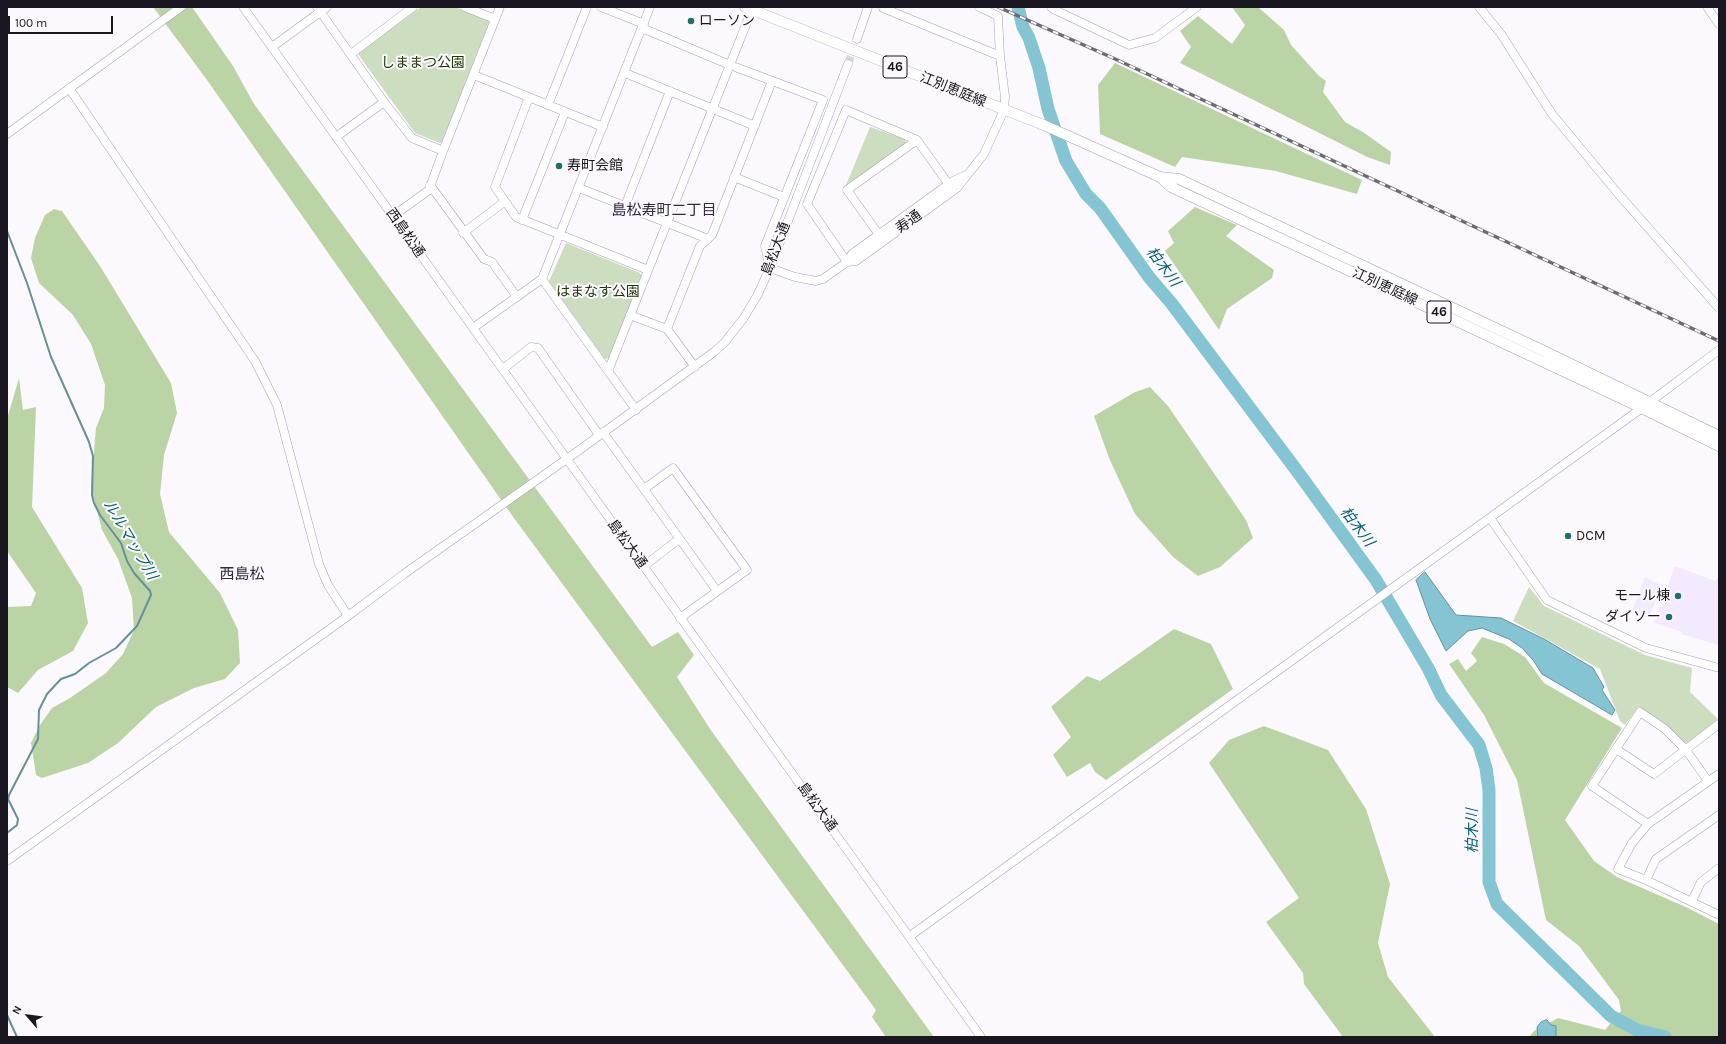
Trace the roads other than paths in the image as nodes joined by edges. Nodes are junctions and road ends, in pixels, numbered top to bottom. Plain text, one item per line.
1 (181, 7) edge
2 (243, 7) edge
3 (327, 7) edge
4 (412, 7) edge
5 (465, 7) edge
6 (500, 7) edge
7 (587, 7) edge
8 (601, 7) edge
9 (650, 7) edge
10 (868, 7) edge
11 (883, 7) edge
12 (979, 7) edge
13 (1051, 7) edge
14 (1197, 7) edge
15 (1479, 7) edge
16 (1707, 7) edge
17 (750, 8) edge
18 (318, 10) edge
19 (495, 19) junction
20 (1719, 24) edge
21 (643, 26) junction
22 (857, 39) tunnel mouth
23 (272, 47) junction
24 (351, 54) junction
25 (1000, 56) junction
26 (848, 64) tunnel mouth
27 (730, 65) junction
28 (624, 73) junction
29 (474, 75) junction
30 (772, 81) junction
31 (70, 88) junction
32 (670, 91) junction
33 (529, 97) junction
34 (384, 102) junction
35 (548, 105) junction
36 (713, 108) junction
37 (1004, 110) junction
38 (565, 112) junction
39 (755, 126) junction
40 (603, 127) junction
41 (7, 134) edge
42 (336, 137) junction
43 (917, 140) junction
44 (443, 151) junction
45 (734, 177) junction
46 (430, 185) junction
47 (951, 187) junction
48 (579, 188) junction
49 (784, 197) junction
50 (504, 202) junction
51 (625, 206) junction
52 (393, 216) junction
53 (522, 220) junction
54 (666, 223) junction
55 (464, 233) junction
56 (561, 234) junction
57 (882, 238) junction
58 (708, 239) junction
59 (847, 262) junction
60 (770, 268) junction
61 (648, 270) junction
62 (542, 279) junction
63 (517, 297) junction
64 (1719, 308) edge
65 (630, 315) junction
66 (473, 328) junction
67 (667, 329) junction
68 (1719, 350) edge
69 (695, 367) junction
70 (503, 369) junction
71 (608, 372) junction
72 (1646, 405) junction
73 (636, 410) junction
74 (601, 434) junction
75 (1719, 436) edge
76 (1719, 446) edge
77 (566, 459) junction
78 (644, 489) junction
79 (1490, 518) junction
80 (679, 539) junction
81 (644, 566) junction
82 (717, 591) junction
83 (348, 616) junction
84 (680, 618) junction
85 (1719, 668) edge
86 (1719, 724) edge
87 (1616, 749) junction
88 (1686, 750) junction
89 (1719, 774) edge
90 (1708, 781) junction
91 (1719, 815) edge
92 (1648, 824) junction
93 (7, 861) edge
94 (1719, 868) edge
95 (1646, 880) junction
96 (1692, 901) junction
97 (1719, 914) edge
98 (910, 936) junction
99 (982, 1037) edge

1 - 31 street
2 - 23 street, 西島松通
3 - 18 street
4 - 24 street
5 - 19 street
6 - 19 street
7 - 35 street
8 - 21 street
9 - 21 street
10 - 22 street
11 - 25 street
12 - 25 street
13 - 14 street
15 - 64 street
16 - 20 street
17 - 27 street
17 - 37 main road, 江別恵庭線 / 46
18 - 23 street
18 - 24 street
19 - 29 street
21 - 27 street
21 - 28 street
23 - 42 street, 西島松通
24 - 34 street
25 - 37 street
26 - 60 street, 島松大通
27 - 30 street
27 - 36 street
28 - 32 street
28 - 40 street
29 - 33 street
29 - 44 street
30 - 39 street
30 - 49 street
31 - 41 street
31 - 83 street
32 - 36 street
32 - 51 street
33 - 35 street
33 - 50 street
34 - 42 street
34 - 44 street
35 - 38 street
36 - 39 street
36 - 54 street
37 - 47 street, 寿通
37 - 72 main road, 江別恵庭線 / 46
38 - 40 street
38 - 53 street
39 - 45 street
40 - 48 street
42 - 52 street, 西島松通
43 - 47 street
43 - 57 street
43 - 59 street
44 - 46 street
45 - 49 street
45 - 58 street
46 - 52 street
46 - 55 street
47 - 57 street, 寿通
48 - 51 street
48 - 56 street
49 - 60 street
50 - 53 street
50 - 55 street
51 - 54 street
52 - 66 street, 西島松通
53 - 56 street
54 - 58 street
54 - 61 street
55 - 63 street
56 - 61 street
56 - 62 street
57 - 59 street, 寿通
58 - 67 street
59 - 60 street, 寿通
60 - 69 street, 島松大通
61 - 65 street
62 - 63 street
62 - 71 street
63 - 66 street
65 - 67 street
65 - 71 street
66 - 70 street, 西島松通
67 - 69 street
68 - 72 street
69 - 73 street, 島松大通
70 - 74 street
70 - 77 street, 西島松通
71 - 73 street
72 - 75 main road, 江別恵庭線 / 46
72 - 76 main road, 江別恵庭線 / 46
72 - 79 street
73 - 74 street, 島松大通
74 - 77 street, 島松大通
74 - 78 street
77 - 81 street, 島松大通
77 - 83 street
78 - 80 street
78 - 82 street
79 - 85 street
79 - 98 street
80 - 81 street
80 - 82 street
81 - 84 street, 島松大通
82 - 84 street
83 - 93 street
84 - 98 street, 島松大通
86 - 88 street
87 - 88 street
87 - 88 street
87 - 92 street
88 - 90 street
89 - 90 street
90 - 92 street
91 - 95 street
92 - 95 street
94 - 96 street
95 - 96 street
96 - 97 street
98 - 99 street, 島松大通

